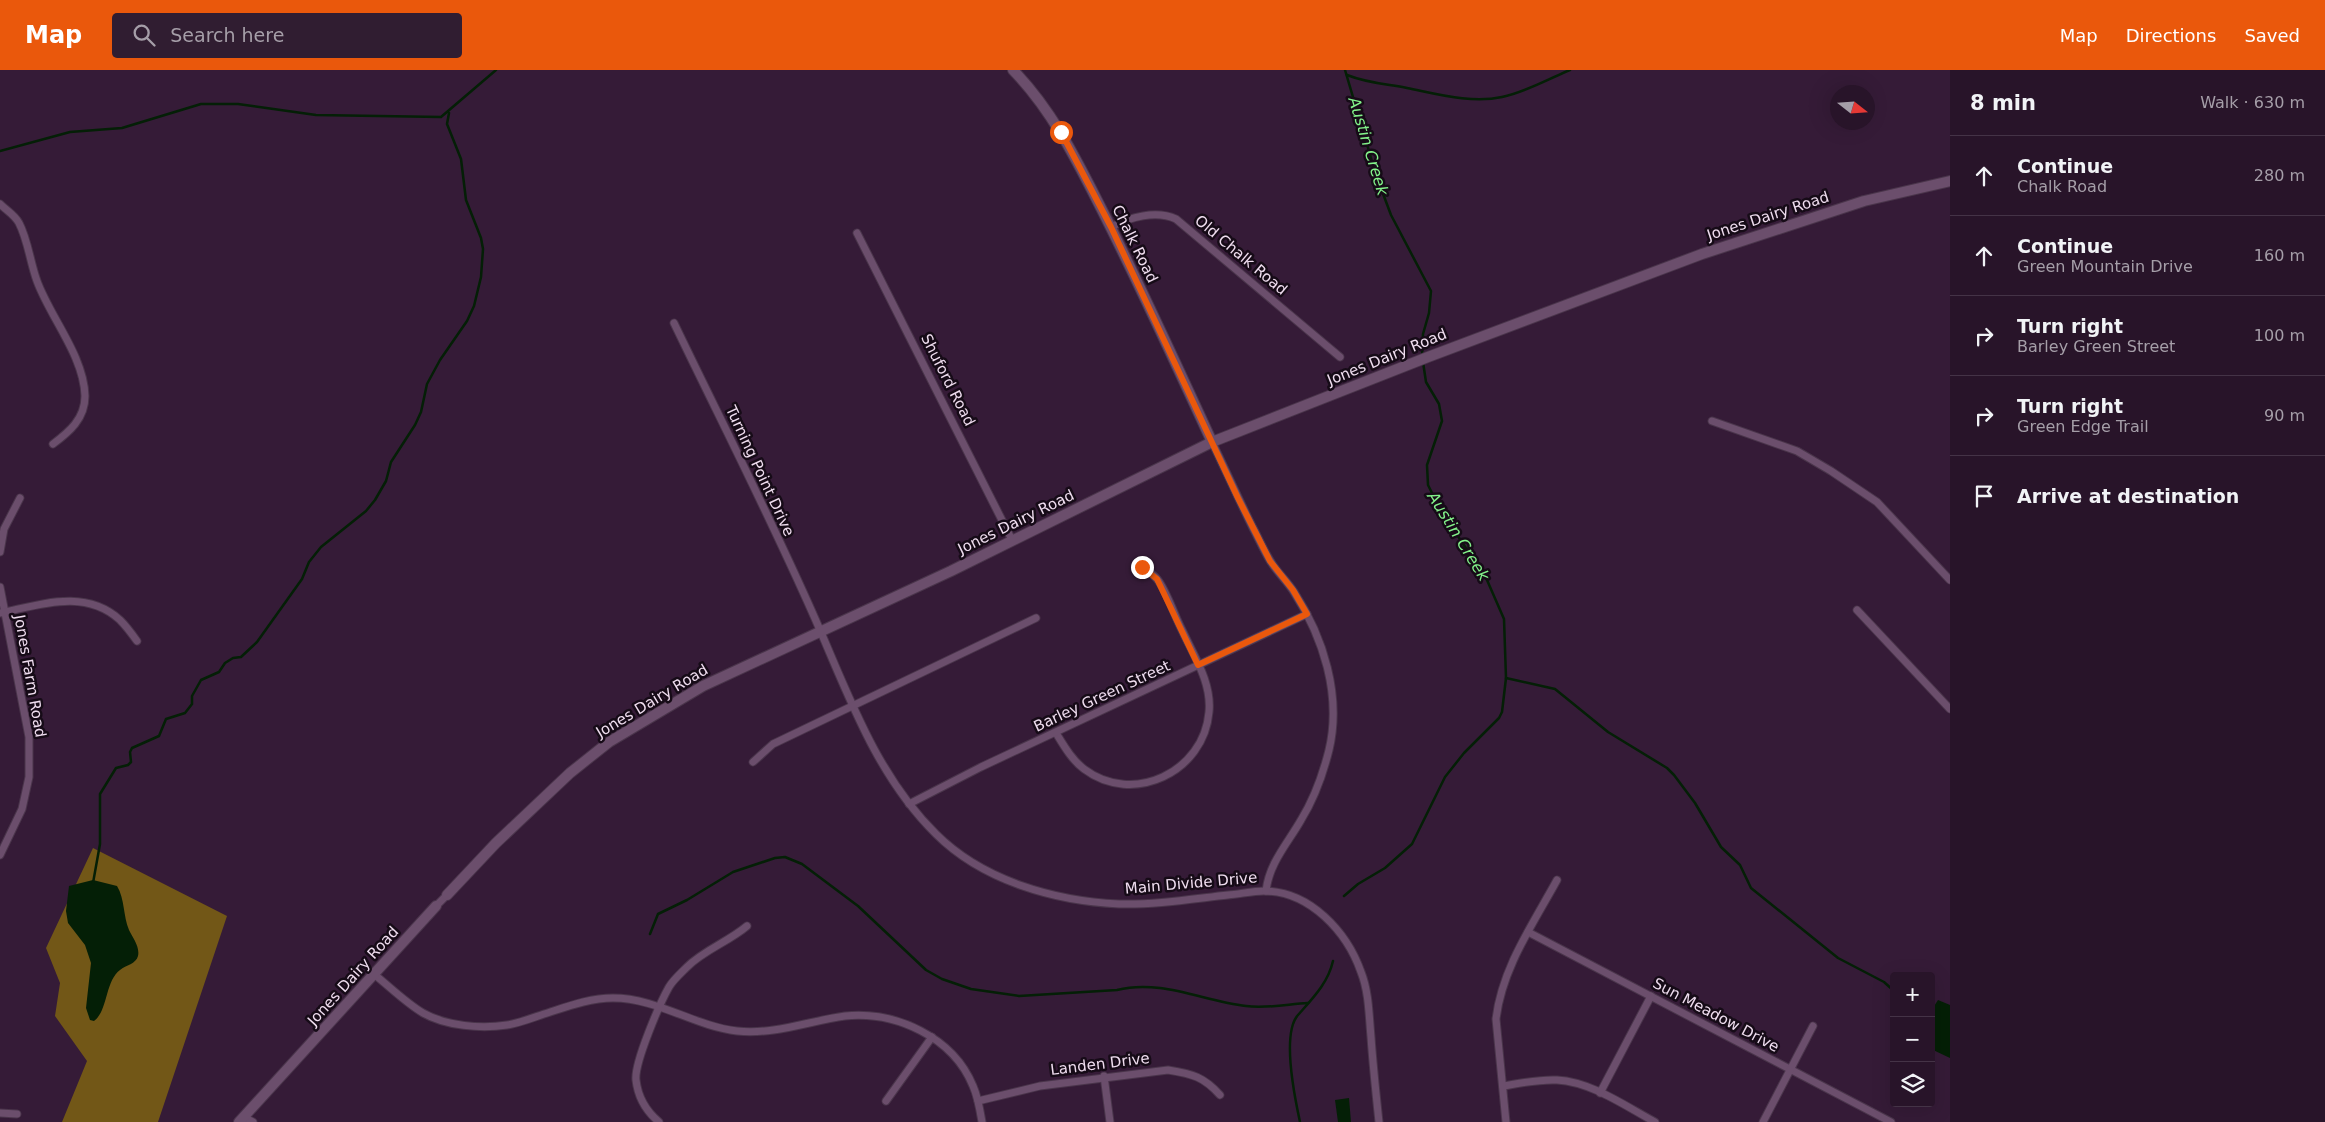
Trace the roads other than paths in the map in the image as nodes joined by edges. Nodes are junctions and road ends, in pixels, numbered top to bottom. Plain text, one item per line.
1 (1017, 71) edge
2 (1950, 181) edge
3 (0, 204) edge
4 (1111, 227) junction
5 (857, 233) dead end
6 (674, 322) dead end
7 (1340, 357) dead end
8 (1712, 421) dead end
9 (1212, 442) junction
10 (53, 444) dead end
11 (20, 498) dead end
12 (1012, 540) junction
13 (0, 552) edge
14 (1142, 567) dead end
15 (1950, 580) edge
16 (0, 587) edge
17 (1857, 610) dead end
18 (2, 612) edge
19 (1307, 614) junction
20 (1036, 618) dead end
21 (821, 632) junction
22 (137, 641) dead end
23 (1198, 665) junction
24 (853, 705) junction
25 (1950, 708) edge
26 (1056, 734) junction
27 (753, 762) dead end
28 (909, 804) junction
29 (0, 855) edge
30 (1557, 880) dead end
31 (1266, 891) junction
32 (447, 895) joint
33 (436, 906) joint
34 (747, 926) dead end
35 (1528, 932) junction
36 (375, 975) junction
37 (1651, 996) junction
38 (659, 1007) junction
39 (1813, 1026) dead end
40 (932, 1037) junction
41 (1790, 1070) junction
42 (1104, 1076) junction
43 (1503, 1086) junction
44 (1600, 1093) junction
45 (1220, 1095) dead end
46 (886, 1101) dead end
47 (978, 1101) junction
48 (0, 1113) edge
49 (16, 1114) dead end
50 (245, 1120) edge
51 (660, 1122) edge
52 (982, 1122) edge
53 (1110, 1122) edge
54 (1379, 1122) edge
55 (1506, 1122) edge
56 (1655, 1122) edge
57 (1763, 1122) edge
58 (1891, 1122) edge

1 - 4 street, Chalk Road
2 - 9 street, Jones Dairy Road
3 - 10 street
4 - 7 street, Old Chalk Road
4 - 9 street, Chalk Road
5 - 12 street, Shuford Road
6 - 21 street, Turning Point Drive
8 - 15 street
9 - 12 street, Jones Dairy Road
9 - 19 street
11 - 13 street
12 - 21 street, Jones Dairy Road
14 - 23 street
16 - 18 street, Jones Farm Road
17 - 25 street
18 - 22 street
18 - 29 street, Jones Farm Road
19 - 23 street, Barley Green Street
19 - 31 street
20 - 24 street
21 - 24 street, Main Divide Drive
21 - 32 street, Jones Dairy Road
23 - 26 street, Barley Green Street
23 - 26 street
24 - 27 street
24 - 28 street, Main Divide Drive
26 - 28 street, Barley Green Street
28 - 31 street, Main Divide Drive
30 - 35 street
31 - 54 street, Main Divide Drive
32 - 33 street, Jones Dairy Road
33 - 36 street, Jones Dairy Road
34 - 38 street
35 - 37 street, Sun Meadow Drive
35 - 43 street
36 - 38 street
36 - 50 street, Jones Dairy Road
37 - 41 street, Sun Meadow Drive
37 - 44 street
38 - 40 street
38 - 51 street
39 - 41 street
40 - 46 street
40 - 47 street
41 - 57 street
41 - 58 street, Sun Meadow Drive
42 - 45 street, Landen Drive
42 - 47 street, Landen Drive
42 - 53 street
43 - 44 street
43 - 55 street
44 - 56 street
47 - 52 street
48 - 49 street

